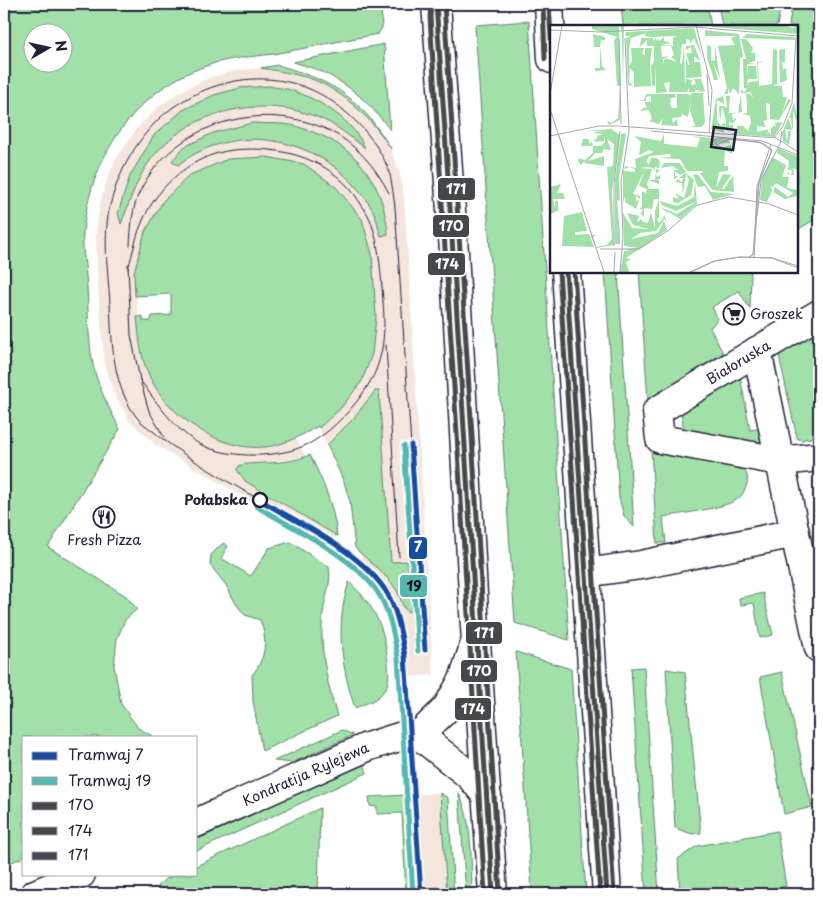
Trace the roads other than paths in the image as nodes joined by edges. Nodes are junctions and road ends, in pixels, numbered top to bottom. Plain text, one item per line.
1 (549, 4) edge
2 (438, 8) edge
3 (550, 25) edge
4 (566, 272) edge
5 (819, 314) edge
6 (757, 351) junction
7 (819, 457) edge
8 (780, 461) junction
9 (795, 534) junction
10 (585, 573) junction
11 (476, 639) junction
12 (819, 648) edge
13 (419, 735) junction
14 (487, 796) junction
15 (198, 822) edge
16 (76, 876) edge
17 (35, 894) edge
18 (493, 894) edge
19 (607, 894) edge

1 - 3 street
2 - 11 street
4 - 10 street
5 - 6 street, Białoruska
6 - 8 street
6 - 8 street, Białoruska
7 - 8 street
8 - 9 street
9 - 10 street
9 - 12 street
10 - 19 street
11 - 13 street
11 - 14 street
13 - 14 street
13 - 15 street, Kondratija Rylejewa
14 - 18 street
16 - 17 street

